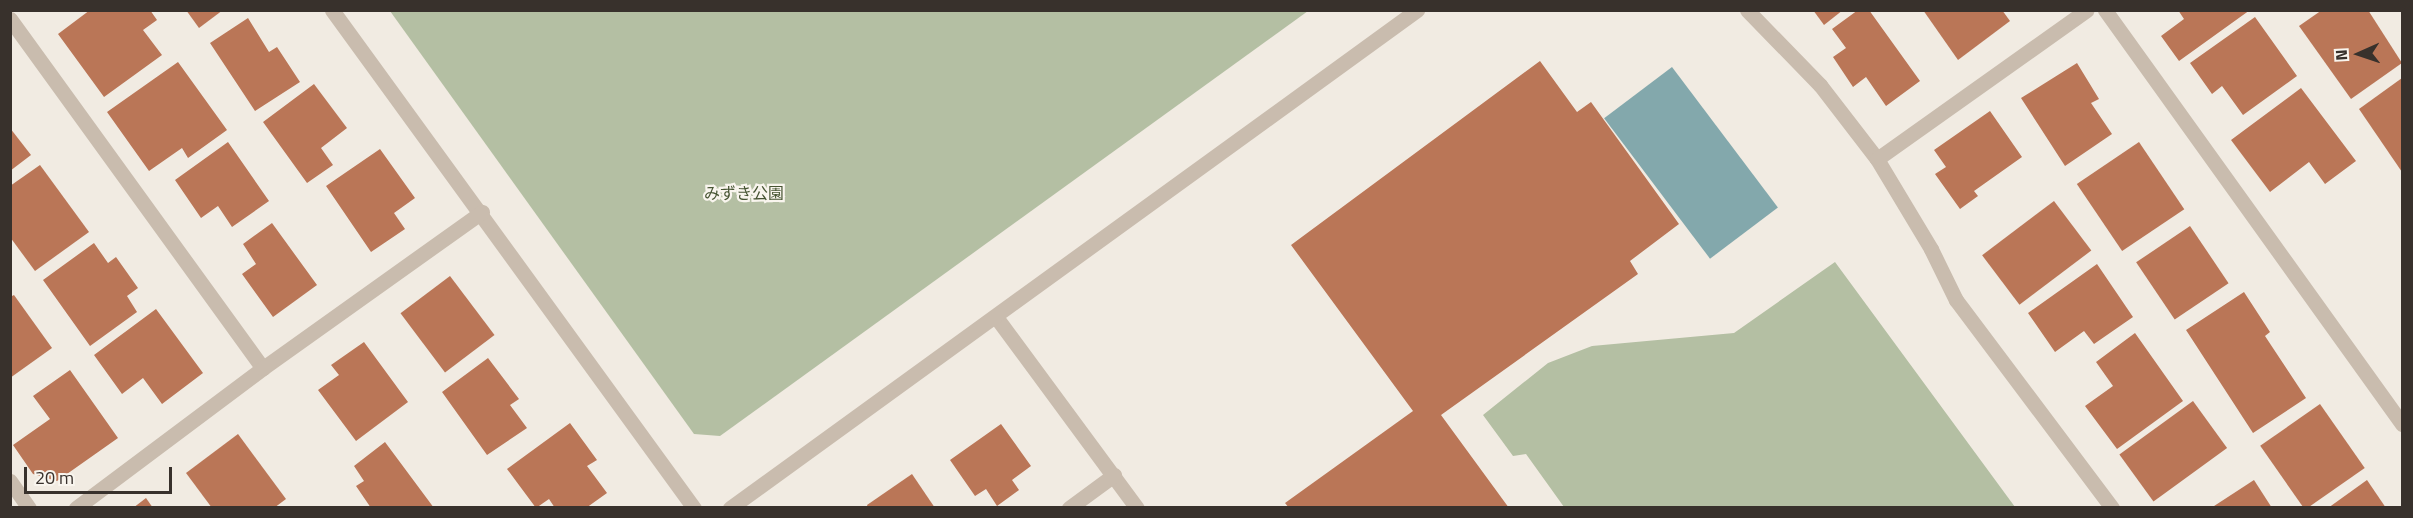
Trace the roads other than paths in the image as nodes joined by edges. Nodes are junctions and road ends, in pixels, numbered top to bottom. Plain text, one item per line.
1 (332, 10) edge
2 (1417, 10) edge
3 (1747, 10) edge
4 (2087, 10) edge
5 (2105, 10) edge
6 (10, 19) edge
7 (1877, 159) junction
8 (482, 212) junction
9 (996, 317) junction
10 (263, 368) junction
11 (2403, 424) edge
12 (1114, 476) junction
13 (10, 481) edge
14 (29, 507) edge
15 (76, 507) edge
16 (694, 507) edge
17 (730, 507) edge
18 (1069, 507) edge
19 (1137, 507) edge
20 (2112, 507) edge

1 - 8 street
2 - 9 street
3 - 7 street
4 - 7 street
5 - 11 street
6 - 10 street
7 - 20 street
8 - 10 street
8 - 16 street
9 - 12 street
9 - 17 street
10 - 15 street
12 - 18 street
12 - 19 street
13 - 14 street

